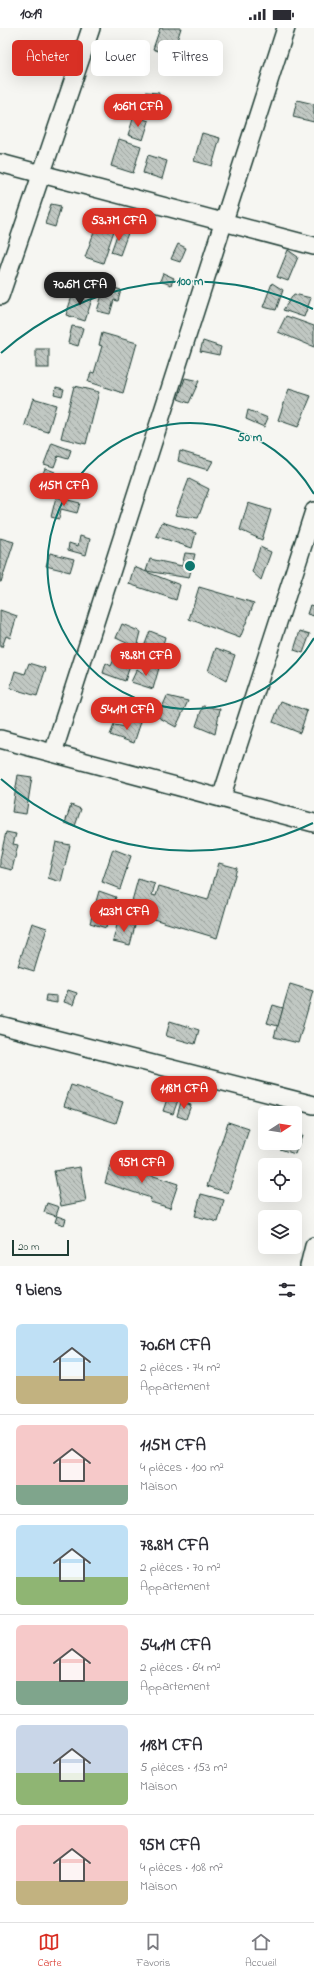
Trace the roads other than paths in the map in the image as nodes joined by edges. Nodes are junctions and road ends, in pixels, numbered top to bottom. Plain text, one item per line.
1 (91, 28) edge
2 (286, 28) edge
3 (0, 163) edge
4 (41, 174) junction
5 (224, 222) junction
6 (314, 246) edge
7 (0, 296) edge
8 (314, 511) edge
9 (0, 739) edge
10 (53, 753) junction
11 (221, 798) junction
12 (314, 823) edge
13 (0, 1024) edge
14 (314, 1105) edge
15 (314, 1246) edge
16 (308, 1266) edge

1 - 4 street
2 - 5 street
3 - 4 street
4 - 5 street
4 - 7 street
5 - 6 street
5 - 10 street
8 - 11 street
9 - 10 street
10 - 11 street
11 - 12 street
13 - 14 street
15 - 16 street

